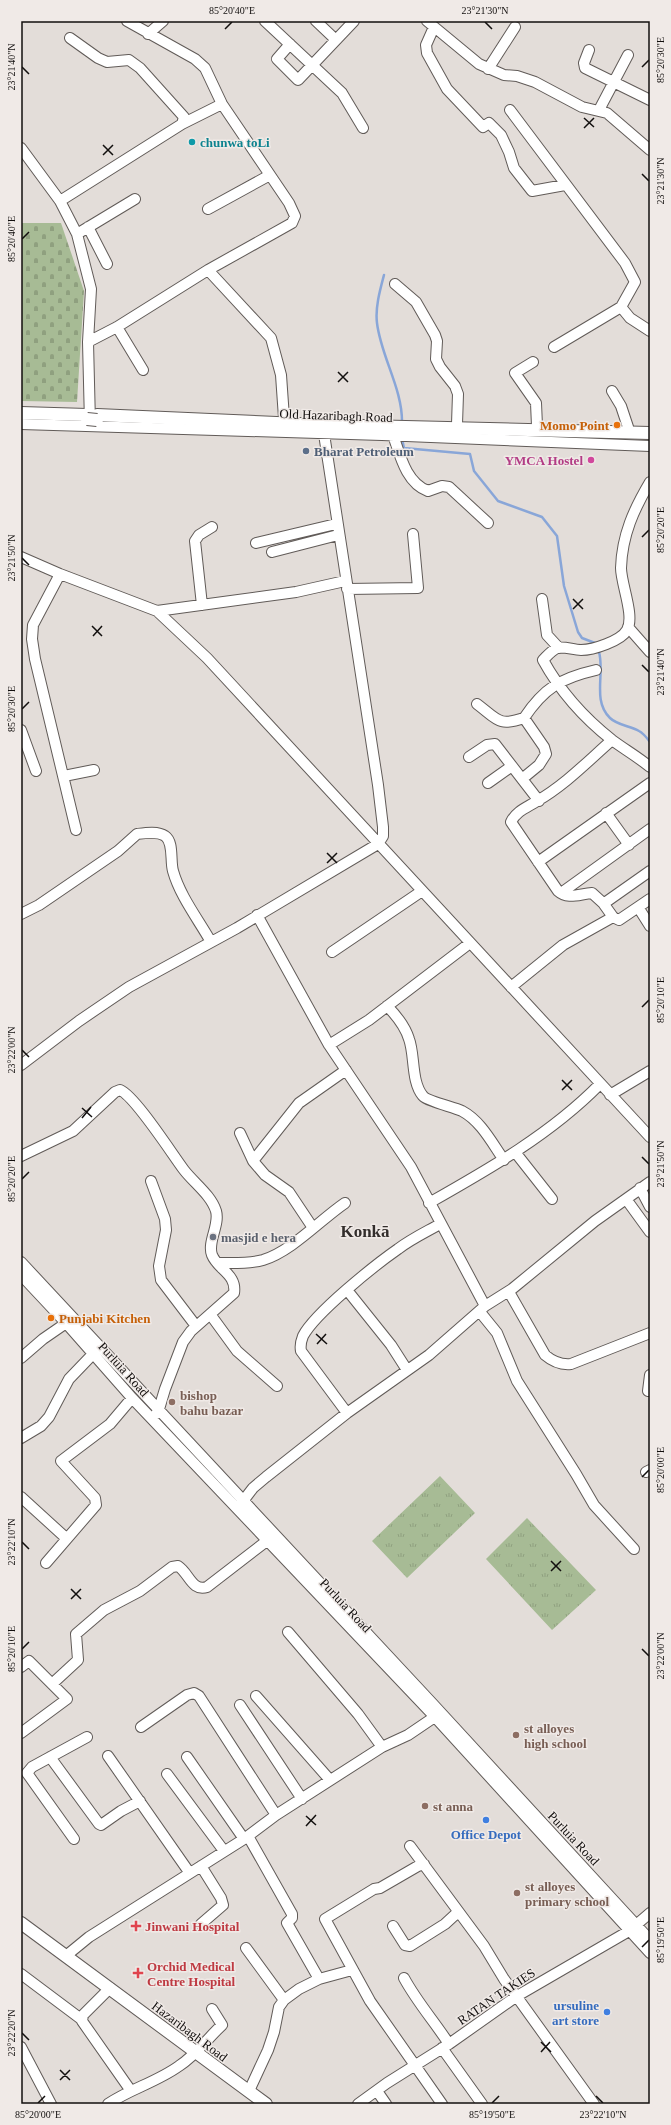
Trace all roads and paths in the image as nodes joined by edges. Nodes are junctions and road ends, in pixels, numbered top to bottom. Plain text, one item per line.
1 (127, 21) edge
2 (163, 21) edge
3 (265, 21) edge
4 (316, 21) edge
5 (354, 21) edge
6 (431, 24) edge
7 (515, 27) dead end
8 (148, 34) junction
9 (70, 38) dead end
10 (336, 40) junction
11 (290, 44) junction
12 (589, 50) dead end
13 (628, 55) dead end
14 (312, 66) junction
15 (488, 69) junction
16 (614, 83) junction
17 (650, 100) edge
18 (222, 104) junction
19 (510, 110) dead end
20 (599, 110) junction
21 (182, 124) junction
22 (363, 128) dead end
23 (21, 148) edge
24 (650, 150) edge
25 (270, 175) junction
26 (565, 185) junction
27 (135, 199) dead end
28 (60, 201) junction
29 (208, 209) dead end
30 (88, 228) junction
31 (77, 234) junction
32 (107, 264) dead end
33 (208, 270) junction
34 (395, 284) dead end
35 (621, 307) junction
36 (117, 327) junction
37 (650, 331) edge
38 (88, 342) junction
39 (554, 347) dead end
40 (533, 362) dead end
41 (143, 370) dead end
42 (612, 391) dead end
43 (21, 407) edge
44 (21, 413) edge
45 (21, 417) edge
46 (91, 418) junction
47 (284, 418) junction
48 (21, 424) edge
49 (457, 424) junction
50 (537, 426) junction
51 (628, 427) junction
52 (650, 428) edge
53 (402, 430) junction
54 (650, 433) edge
55 (324, 434) junction
56 (650, 438) edge
57 (650, 446) edge
58 (650, 482) edge
59 (488, 523) dead end
60 (336, 524) junction
61 (212, 527) dead end
62 (412, 534) dead end
63 (338, 535) junction
64 (256, 543) dead end
65 (272, 552) dead end
66 (21, 557) edge
67 (60, 574) junction
68 (346, 585) junction
69 (542, 599) dead end
70 (202, 605) junction
71 (157, 612) junction
72 (628, 626) junction
73 (559, 648) junction
74 (650, 652) edge
75 (596, 670) dead end
76 (558, 682) junction
77 (477, 704) dead end
78 (524, 718) junction
79 (21, 730) edge
80 (612, 740) junction
81 (469, 757) dead end
82 (512, 766) junction
83 (650, 767) edge
84 (94, 770) dead end
85 (36, 771) dead end
86 (64, 776) junction
87 (522, 779) junction
88 (488, 783) dead end
89 (650, 783) edge
90 (539, 800) junction
91 (606, 814) junction
92 (650, 829) edge
93 (76, 830) dead end
94 (378, 844) junction
95 (629, 845) junction
96 (538, 862) junction
97 (650, 871) edge
98 (422, 891) junction
99 (561, 893) junction
100 (650, 899) edge
101 (603, 903) junction
102 (638, 908) junction
103 (21, 914) edge
104 (257, 916) junction
105 (613, 917) junction
106 (650, 926) edge
107 (211, 942) junction
108 (470, 943) junction
109 (332, 952) dead end
110 (511, 987) junction
111 (387, 1006) junction
112 (330, 1045) junction
113 (21, 1065) edge
114 (346, 1070) junction
115 (650, 1071) edge
116 (600, 1084) junction
117 (610, 1095) junction
118 (240, 1133) dead end
119 (650, 1137) edge
120 (515, 1152) junction
121 (21, 1156) edge
122 (504, 1160) junction
123 (253, 1161) junction
124 (151, 1181) dead end
125 (650, 1182) edge
126 (640, 1188) junction
127 (626, 1199) junction
128 (552, 1200) dead end
129 (345, 1203) dead end
130 (429, 1203) junction
131 (650, 1207) edge
132 (440, 1224) junction
133 (313, 1228) junction
134 (650, 1232) edge
135 (21, 1262) edge
136 (219, 1264) junction
137 (21, 1275) edge
138 (347, 1290) junction
139 (509, 1292) junction
140 (483, 1309) junction
141 (210, 1314) junction
142 (70, 1321) junction
143 (196, 1326) junction
144 (650, 1333) edge
145 (93, 1354) junction
146 (21, 1358) edge
147 (407, 1370) junction
148 (650, 1375) edge
149 (277, 1386) dead end
150 (648, 1391) dead end
151 (132, 1398) junction
152 (159, 1409) junction
153 (347, 1413) junction
154 (151, 1418) junction
155 (21, 1438) edge
156 (21, 1497) edge
157 (241, 1505) junction
158 (66, 1538) junction
159 (268, 1540) junction
160 (634, 1549) dead end
161 (46, 1563) dead end
162 (288, 1632) dead end
163 (21, 1667) edge
164 (52, 1684) junction
165 (256, 1696) dead end
166 (240, 1705) dead end
167 (438, 1715) junction
168 (141, 1727) dead end
169 (21, 1733) edge
170 (87, 1737) dead end
171 (382, 1747) junction
172 (108, 1756) dead end
173 (50, 1757) junction
174 (187, 1757) dead end
175 (166, 1774) dead end
176 (330, 1780) junction
177 (302, 1799) junction
178 (140, 1801) junction
179 (276, 1815) junction
180 (246, 1837) junction
181 (74, 1839) dead end
182 (410, 1846) dead end
183 (224, 1851) junction
184 (424, 1864) junction
185 (201, 1866) junction
186 (189, 1872) junction
187 (458, 1912) junction
188 (650, 1913) edge
189 (21, 1923) edge
190 (201, 1924) dead end
191 (394, 1926) dead end
192 (633, 1928) junction
193 (650, 1940) edge
194 (246, 1948) dead end
195 (650, 1953) edge
196 (67, 1955) junction
197 (352, 1970) junction
198 (21, 1974) edge
199 (404, 1978) dead end
200 (319, 1979) junction
201 (110, 1988) junction
202 (517, 1996) junction
203 (284, 2000) junction
204 (212, 2009) dead end
205 (82, 2018) junction
206 (445, 2046) junction
207 (21, 2047) edge
208 (196, 2053) junction
209 (414, 2065) junction
210 (131, 2091) junction
211 (249, 2091) junction
212 (377, 2091) junction
213 (51, 2104) edge
214 (108, 2104) edge
215 (266, 2104) edge
216 (358, 2104) edge
217 (386, 2104) edge
218 (442, 2104) edge
219 (482, 2104) edge
220 (594, 2104) edge

1 - 8 street
2 - 8 street
3 - 11 street
4 - 10 street
5 - 10 street
6 - 15 street
6 - 26 street
7 - 15 street
8 - 18 street
9 - 21 street
10 - 14 street
11 - 14 street
11 - 14 street
12 - 16 street
13 - 16 street
14 - 22 street
15 - 20 street
16 - 17 street
16 - 20 street
18 - 21 street
18 - 25 street
19 - 26 street
20 - 24 street
21 - 28 street
23 - 28 street
25 - 29 street
25 - 33 street
26 - 35 street
27 - 30 street
28 - 31 street
30 - 31 street
30 - 32 street
31 - 38 street
33 - 36 street
33 - 47 street
34 - 49 street
35 - 37 street
35 - 39 street
36 - 38 street
36 - 41 street
38 - 46 street
40 - 50 street
42 - 51 street
43 - 46 street
44 - 46 main road, Old Hazaribagh Road
45 - 46 main road, Old Hazaribagh Road
46 - 47 street
46 - 48 street
46 - 53 main road, Old Hazaribagh Road
46 - 55 street
47 - 53 street
49 - 50 street
49 - 53 street
50 - 51 street
51 - 52 street
53 - 54 main road, Old Hazaribagh Road
53 - 55 street
53 - 56 main road, Old Hazaribagh Road
53 - 57 street
53 - 59 street
55 - 60 street
58 - 72 street
60 - 63 street
60 - 64 street
61 - 70 street
62 - 68 street
63 - 65 street
63 - 68 street
66 - 67 street
67 - 71 street
67 - 86 street
68 - 70 street
68 - 94 street
69 - 73 street
70 - 71 street
71 - 94 street
72 - 73 street
72 - 74 street
73 - 76 street
75 - 76 street
76 - 78 street
76 - 80 street
77 - 78 street
78 - 87 street
79 - 85 street
80 - 83 street
80 - 90 street
81 - 82 street
82 - 87 street
82 - 88 street
84 - 86 street
86 - 93 street
87 - 90 street
89 - 91 street
90 - 96 street
91 - 95 street
91 - 96 street
92 - 95 street
94 - 98 street
94 - 104 street
95 - 99 street
96 - 99 street
97 - 101 street
98 - 108 street
98 - 109 street
99 - 101 street
100 - 102 street
101 - 105 street
102 - 105 street
102 - 106 street
103 - 107 street
104 - 107 street
104 - 112 street
105 - 110 street
107 - 113 street
108 - 110 street
108 - 111 street
110 - 116 street
111 - 112 street
111 - 122 street
112 - 114 street
114 - 123 street
114 - 130 street
115 - 117 street
116 - 117 street
116 - 120 street
117 - 119 street
118 - 123 street
120 - 122 street
120 - 128 street
121 - 136 street
122 - 130 street
123 - 133 street
124 - 143 street
125 - 126 street
126 - 127 street
126 - 131 street
127 - 134 street
127 - 139 street
129 - 133 street
130 - 132 street
132 - 138 street
132 - 140 street
133 - 136 street
135 - 142 street, Purluia Road
136 - 141 street
137 - 142 street, Purluia Road
138 - 147 street
138 - 153 street
139 - 140 street
139 - 144 street
140 - 147 street
140 - 160 street
141 - 143 street
141 - 149 street
142 - 145 street, Purluia Road
142 - 146 street
142 - 152 street, Purluia Road
143 - 152 street
145 - 151 street, Purluia Road
145 - 155 street
147 - 153 street
148 - 150 street
151 - 154 street, Purluia Road
151 - 158 street
152 - 154 street
152 - 157 street, Purluia Road
153 - 157 street
154 - 157 street, Purluia Road
156 - 158 street
157 - 159 street, Purluia Road
157 - 167 street, Purluia Road
158 - 161 street
159 - 164 street
159 - 167 street, Purluia Road
162 - 171 street
163 - 164 street
164 - 169 street
165 - 176 street
166 - 177 street
167 - 171 street
167 - 192 street, Purluia Road
168 - 179 street
170 - 173 street
171 - 176 street
172 - 178 street
173 - 178 street
173 - 181 street
174 - 180 street
175 - 183 street
176 - 177 street
177 - 179 street
178 - 186 street
179 - 180 street
180 - 183 street
180 - 200 street
182 - 184 street
183 - 185 street
184 - 187 street
184 - 197 street
185 - 186 street
185 - 190 street
186 - 196 street
187 - 191 street
187 - 202 street
188 - 192 street, RATAN TAKIES
189 - 196 main road, Hazaribagh Road
192 - 193 street, Purluia Road
192 - 195 street, Purluia Road
192 - 202 street, RATAN TAKIES
194 - 203 street
196 - 201 main road, Hazaribagh Road
197 - 200 street
197 - 209 street
198 - 205 street
199 - 206 street
200 - 203 street
201 - 205 street
201 - 208 main road, Hazaribagh Road
202 - 206 street, RATAN TAKIES
202 - 220 street
203 - 211 street
204 - 208 street
205 - 210 street
206 - 209 street, RATAN TAKIES
206 - 219 street
207 - 213 street
208 - 210 street
208 - 211 main road, Hazaribagh Road
209 - 212 street, RATAN TAKIES
209 - 218 street
210 - 214 street
211 - 215 main road, Hazaribagh Road
212 - 216 street, RATAN TAKIES
212 - 217 street

